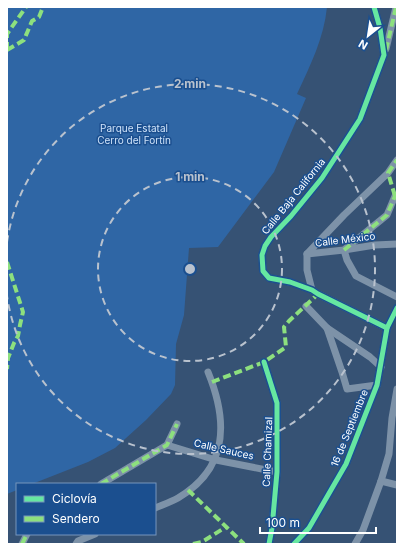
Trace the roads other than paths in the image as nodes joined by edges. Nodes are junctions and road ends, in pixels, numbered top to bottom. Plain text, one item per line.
1 (374, 7) edge
2 (396, 7) edge
3 (384, 55) junction
4 (397, 160) edge
5 (397, 195) edge
6 (397, 244) edge
7 (344, 250) junction
8 (307, 254) junction
9 (312, 290) junction
10 (397, 297) edge
11 (306, 306) dead end
12 (397, 308) edge
13 (327, 328) junction
14 (387, 328) junction
15 (264, 362) dead end
16 (381, 367) junction
17 (208, 372) dead end
18 (377, 384) junction
19 (397, 389) edge
20 (394, 417) edge
21 (177, 424) dead end
22 (167, 445) junction
23 (216, 460) junction
24 (277, 472) junction
25 (381, 481) junction
26 (103, 483) edge
27 (397, 485) edge
28 (156, 508) edge
29 (26, 535) edge
30 (93, 535) edge
31 (22, 544) edge
32 (76, 544) edge
33 (269, 544) edge
34 (294, 544) edge
35 (355, 544) edge

1 - 3 street, Calle Baja California
2 - 3 street
3 - 9 street, Calle Baja California
4 - 8 street
5 - 7 street
6 - 7 street, Calle México
7 - 8 street, Calle México
7 - 10 street
8 - 9 street, Calle México
9 - 14 street, Calle Baja California
11 - 13 street
12 - 14 street, 16 de Septiembre
13 - 16 street
13 - 18 street
14 - 16 street, 16 de Septiembre
15 - 24 street, Calle Chamizal
16 - 18 street, 16 de Septiembre
17 - 23 street
18 - 34 street, 16 de Septiembre
19 - 20 street
20 - 25 street
21 - 22 street
22 - 23 street, Calle Sauces
22 - 26 street
23 - 24 street, Calle Sauces
23 - 28 street
24 - 33 street, Calle Chamizal
25 - 27 street
25 - 35 street
29 - 31 street
30 - 32 street

